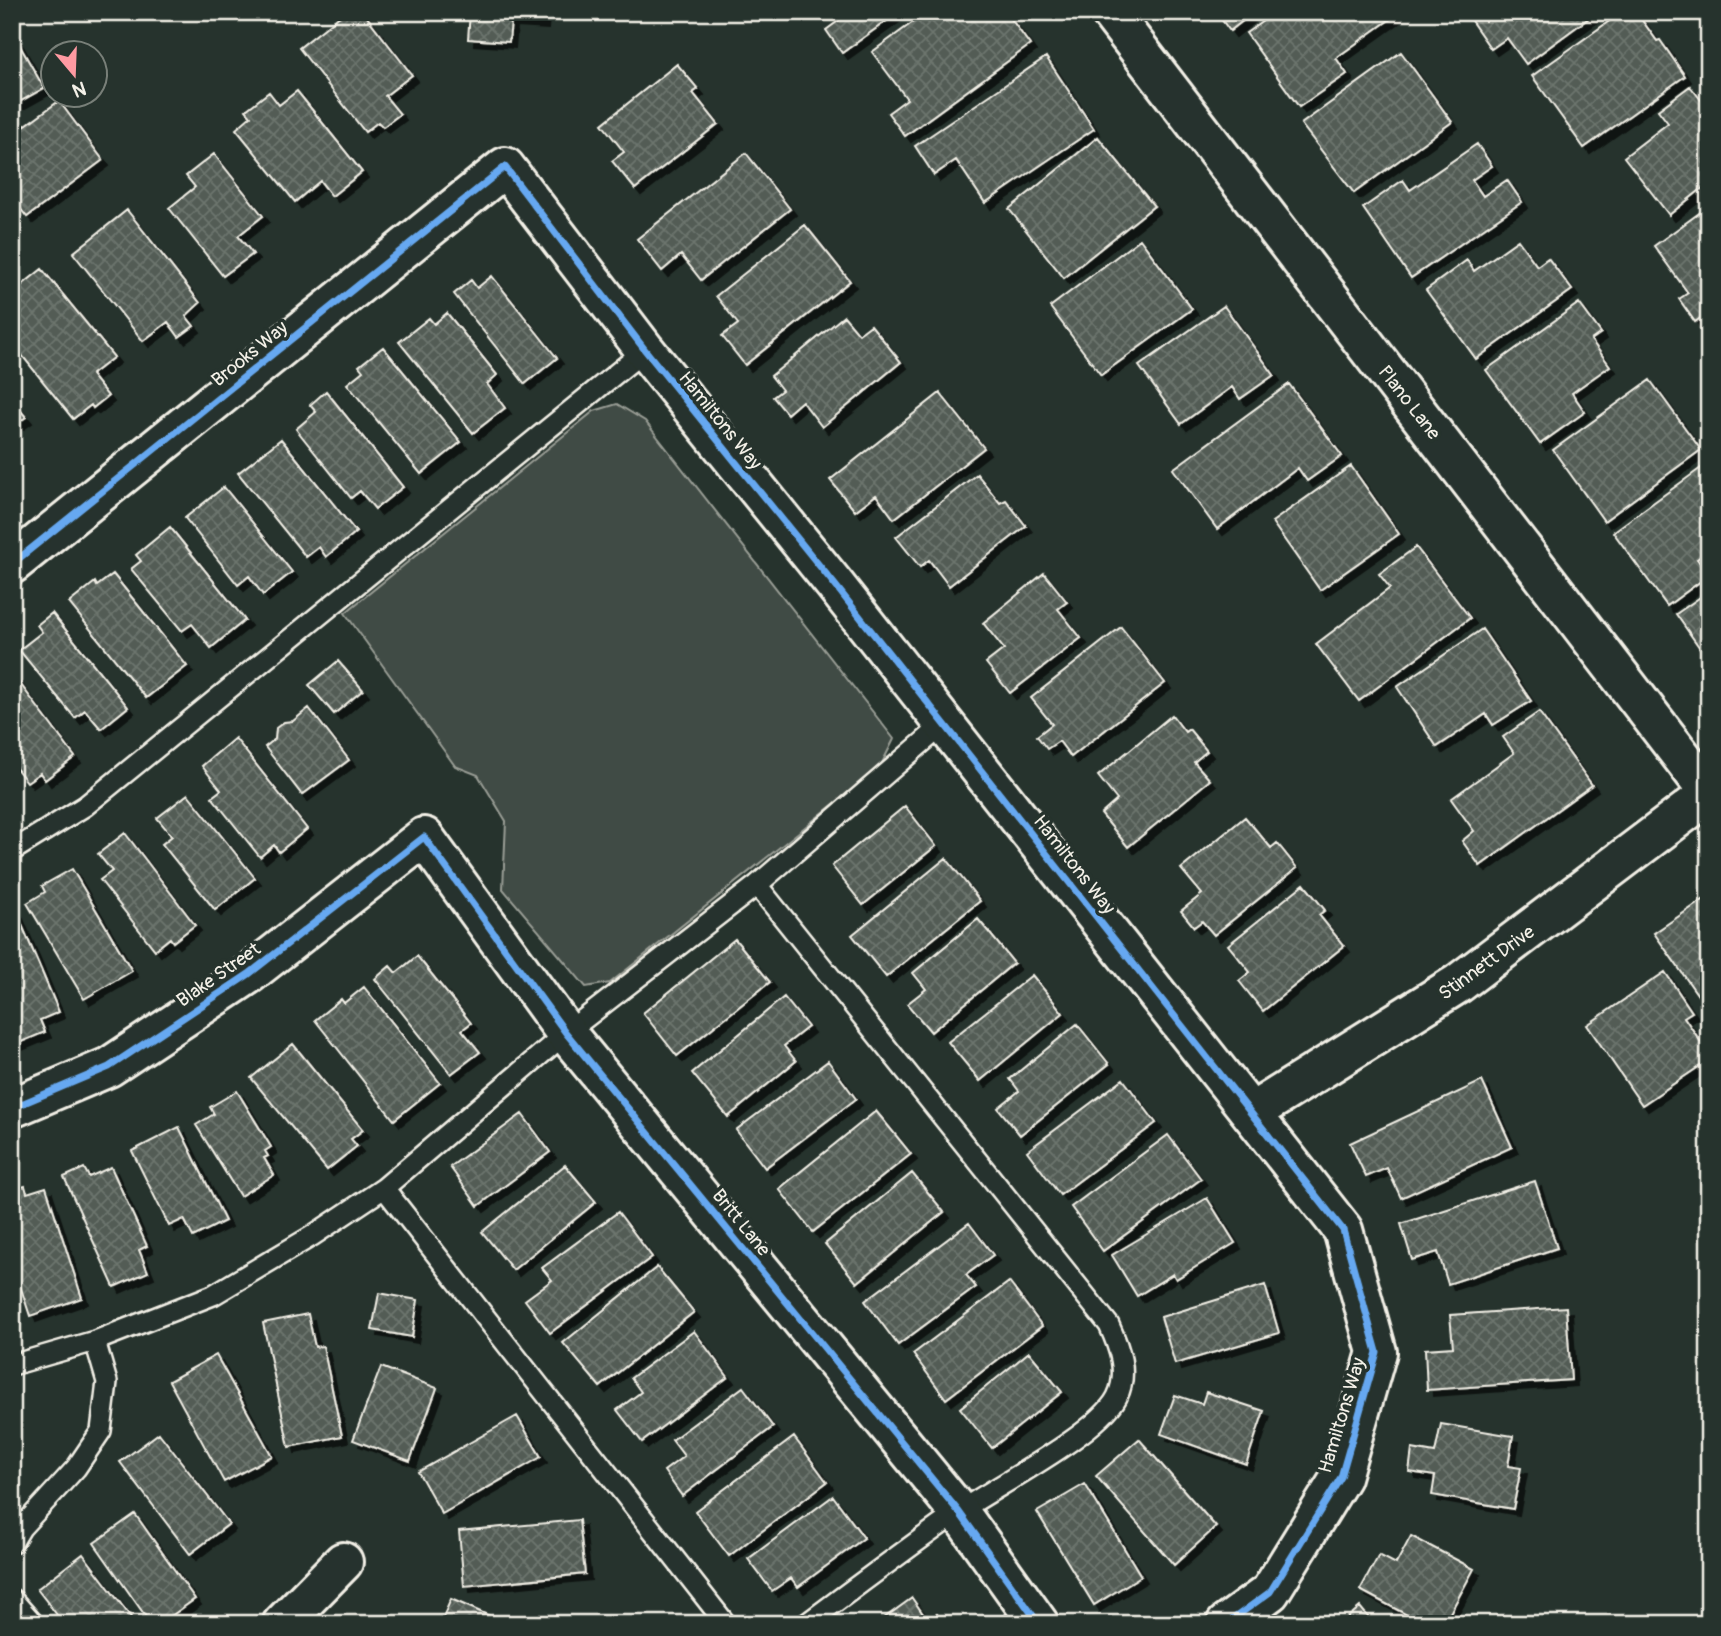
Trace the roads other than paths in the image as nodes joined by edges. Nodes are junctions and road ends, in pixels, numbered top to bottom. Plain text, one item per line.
1 (1110, 12) edge
2 (505, 167) joint
3 (645, 350) junction
4 (12, 564) edge
5 (944, 724) junction
6 (1709, 793) edge
7 (424, 837) joint
8 (12, 850) edge
9 (757, 885) junction
10 (566, 1033) junction
11 (12, 1108) edge
12 (1251, 1112) junction
13 (384, 1188) junction
14 (95, 1341) junction
15 (12, 1365) edge
16 (959, 1512) junction
17 (12, 1543) edge
18 (343, 1562) dead end
19 (12, 1599) edge
20 (34, 1624) edge
21 (282, 1624) edge
22 (726, 1624) edge
23 (806, 1624) edge
24 (1039, 1624) edge
25 (1226, 1624) edge

1 - 6 street, Plano Lane
2 - 3 street, Hamiltons Way
2 - 4 street, Brooks Way
3 - 5 street, Hamiltons Way
3 - 8 lane
5 - 9 lane
5 - 12 street, Hamiltons Way
6 - 12 street, Stinnett Drive
7 - 10 street, Britt Lane
7 - 11 street, Blake Street
9 - 10 lane
9 - 16 lane
10 - 13 lane
10 - 16 street, Britt Lane
12 - 25 street, Hamiltons Way
13 - 14 lane
13 - 22 lane
14 - 15 lane
14 - 17 lane
16 - 23 lane
16 - 24 street, Britt Lane
18 - 21 street
19 - 20 lane

